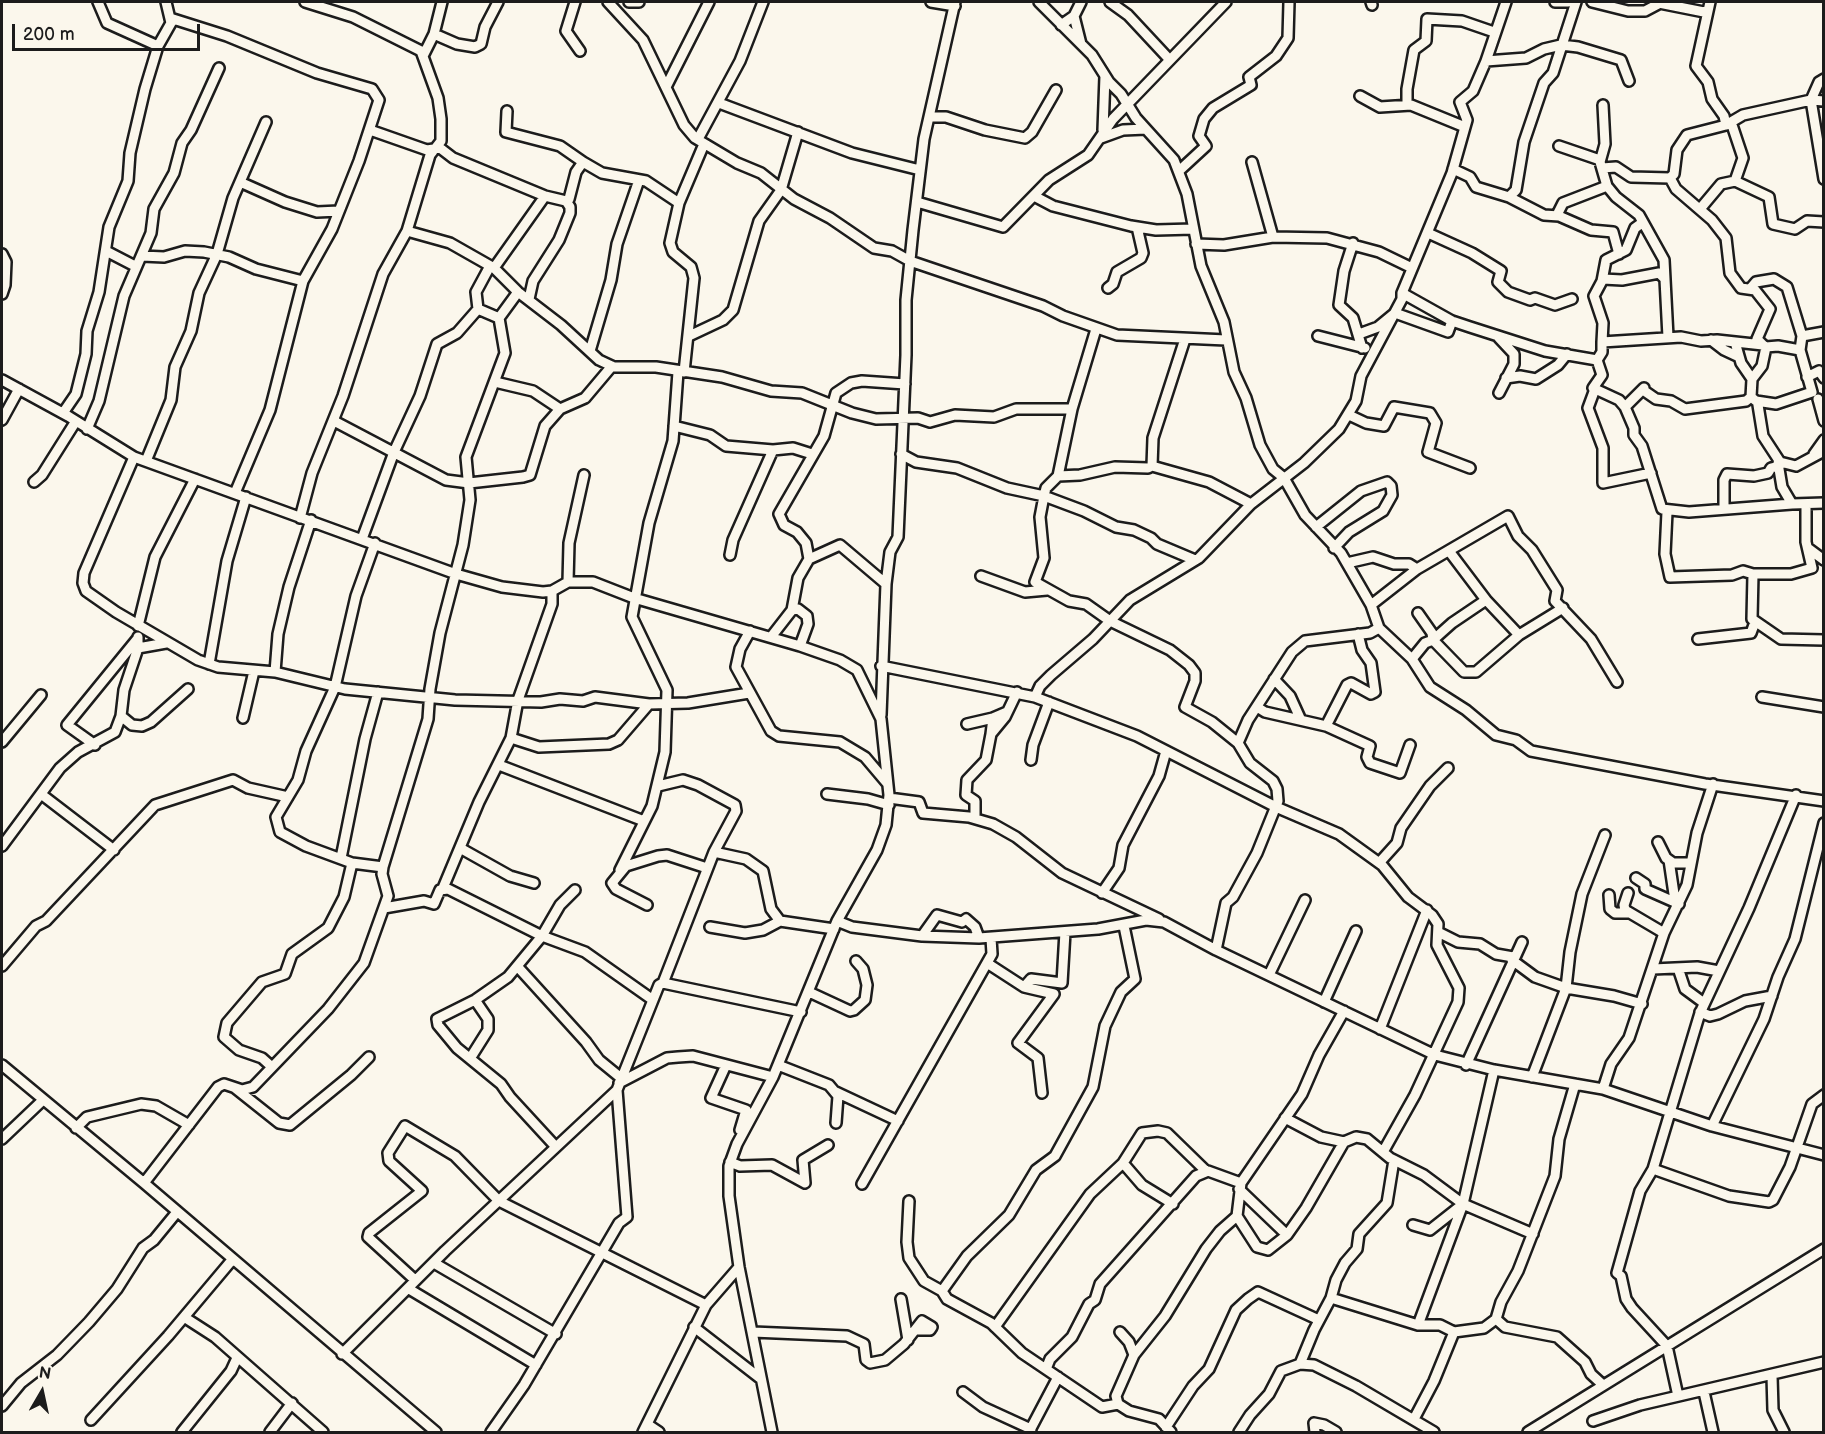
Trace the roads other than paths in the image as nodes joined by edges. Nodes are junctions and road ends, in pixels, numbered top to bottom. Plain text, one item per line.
1 (98, 2) edge
2 (166, 2) edge
3 (305, 2) edge
4 (442, 2) edge
5 (498, 2) edge
6 (575, 2) edge
7 (610, 2) edge
8 (629, 2) edge
9 (639, 2) edge
10 (709, 2) edge
11 (763, 2) edge
12 (931, 2) edge
13 (1039, 2) edge
14 (1080, 2) edge
15 (1110, 2) edge
16 (1226, 2) edge
17 (1289, 2) edge
18 (1506, 2) edge
19 (1555, 2) edge
20 (1568, 2) edge
21 (1576, 2) edge
22 (1592, 2) edge
23 (1660, 2) edge
24 (955, 4) edge
25 (1709, 6) edge
26 (1074, 16) junction
27 (170, 18) junction
28 (1061, 26) junction
29 (1494, 32) junction
30 (434, 33) junction
31 (1081, 44) junction
32 (1561, 45) junction
33 (158, 46) junction
34 (580, 51) dead end
35 (423, 56) junction
36 (1169, 59) junction
37 (1486, 61) junction
38 (219, 68) dead end
39 (1105, 76) junction
40 (1824, 79) edge
41 (1629, 81) dead end
42 (666, 87) junction
43 (1056, 90) dead end
44 (1360, 96) dead end
45 (1811, 100) junction
46 (1824, 101) edge
47 (719, 102) junction
48 (1128, 104) junction
49 (1407, 105) junction
50 (1602, 105) dead end
51 (507, 111) dead end
52 (929, 117) junction
53 (266, 122) dead end
54 (1728, 124) junction
55 (1465, 127) junction
56 (1146, 129) junction
57 (370, 130) junction
58 (798, 132) junction
59 (1102, 134) junction
60 (701, 142) junction
61 (1559, 146) dead end
62 (434, 149) junction
63 (583, 162) junction
64 (1252, 162) dead end
65 (1601, 164) junction
66 (1453, 169) junction
67 (920, 170) junction
68 (1180, 170) junction
69 (1670, 178) junction
70 (1824, 179) edge
71 (639, 180) junction
72 (1735, 181) junction
73 (240, 182) junction
74 (1607, 186) junction
75 (781, 190) junction
76 (545, 196) junction
77 (1034, 196) junction
78 (1509, 197) junction
79 (566, 201) junction
80 (678, 202) junction
81 (917, 202) junction
82 (1700, 209) junction
83 (339, 212) junction
84 (1557, 216) junction
85 (1824, 222) edge
86 (1642, 223) junction
87 (1137, 227) junction
88 (1193, 229) junction
89 (407, 231) junction
90 (1428, 233) junction
91 (1273, 237) junction
92 (1353, 243) junction
93 (1196, 244) junction
94 (106, 251) junction
95 (2, 254) edge
96 (217, 254) junction
97 (1619, 254) junction
98 (142, 256) junction
99 (910, 261) junction
100 (135, 266) junction
101 (492, 267) junction
102 (1412, 268) junction
103 (1664, 278) junction
104 (1603, 279) junction
105 (303, 281) junction
106 (1107, 288) dead end
107 (1750, 289) junction
108 (518, 292) junction
109 (1402, 293) junction
110 (2, 294) edge
111 (1572, 299) dead end
112 (529, 300) junction
113 (478, 309) junction
114 (1395, 313) junction
115 (499, 318) junction
116 (1452, 321) junction
117 (1096, 329) junction
118 (1824, 332) edge
119 (1359, 334) junction
120 (689, 336) junction
121 (1318, 336) dead end
122 (1497, 336) junction
123 (1802, 336) junction
124 (1668, 337) junction
125 (1185, 339) junction
126 (1226, 340) junction
127 (1711, 340) junction
128 (1602, 342) junction
129 (1735, 342) junction
130 (1764, 346) junction
131 (1362, 348) junction
132 (1800, 350) junction
133 (590, 351) junction
134 (1374, 351) junction
135 (1567, 354) junction
136 (1739, 357) junction
137 (1597, 360) junction
138 (612, 366) junction
139 (681, 372) junction
140 (1822, 373) edge
141 (1807, 377) junction
142 (1506, 378) junction
143 (1752, 379) junction
144 (2, 380) edge
145 (495, 382) junction
146 (905, 384) junction
147 (19, 389) junction
148 (1595, 389) junction
149 (1499, 393) dead end
150 (1818, 395) edge
151 (1751, 397) junction
152 (1761, 402) junction
153 (831, 404) junction
154 (1625, 407) junction
155 (560, 409) junction
156 (1072, 409) junction
157 (63, 413) junction
158 (1349, 414) junction
159 (2, 420) edge
160 (903, 420) junction
161 (334, 421) junction
162 (1824, 421) edge
163 (76, 422) junction
164 (674, 426) junction
165 (87, 429) junction
166 (1824, 440) edge
167 (772, 450) junction
168 (394, 452) junction
169 (1819, 452) edge
170 (812, 454) junction
171 (901, 454) junction
172 (134, 457) junction
173 (146, 461) junction
174 (1778, 463) junction
175 (1152, 466) junction
176 (1470, 468) dead end
177 (1273, 469) junction
178 (1651, 473) junction
179 (584, 475) dead end
180 (1058, 476) junction
181 (1284, 478) junction
182 (195, 479) junction
183 (34, 482) dead end
184 (469, 483) junction
185 (1270, 487) junction
186 (235, 493) junction
187 (1044, 496) junction
188 (246, 497) junction
189 (1824, 503) edge
190 (1251, 504) junction
191 (1792, 504) junction
192 (1806, 504) junction
193 (1724, 507) junction
194 (1667, 512) junction
195 (300, 518) junction
196 (311, 520) junction
197 (1316, 527) junction
198 (362, 539) junction
199 (375, 543) junction
200 (1334, 548) junction
201 (1808, 548) junction
202 (1449, 551) junction
203 (730, 555) dead end
204 (809, 558) junction
205 (1195, 560) junction
206 (1824, 560) edge
207 (1347, 563) junction
208 (1812, 568) junction
209 (1417, 569) junction
210 (1824, 569) edge
211 (456, 574) junction
212 (1753, 574) junction
213 (981, 576) dead end
214 (568, 582) junction
215 (886, 584) junction
216 (1047, 590) junction
217 (552, 591) junction
218 (634, 598) junction
219 (1486, 600) junction
220 (1371, 605) junction
221 (1563, 608) junction
222 (792, 610) junction
223 (1418, 613) dead end
224 (1110, 621) junction
225 (1755, 622) junction
226 (1379, 628) junction
227 (750, 631) junction
228 (1358, 634) junction
229 (1519, 634) junction
230 (139, 635) junction
231 (771, 637) junction
232 (1698, 639) dead end
233 (1433, 640) junction
234 (1824, 640) edge
235 (166, 643) junction
236 (800, 646) junction
237 (1412, 659) junction
238 (209, 663) junction
239 (881, 666) junction
240 (254, 671) junction
241 (274, 672) junction
242 (1274, 680) junction
243 (1617, 682) dead end
244 (335, 687) junction
245 (188, 689) dead end
246 (378, 692) junction
247 (1017, 692) junction
248 (749, 693) junction
249 (41, 695) dead end
250 (429, 696) junction
251 (1264, 696) junction
252 (1035, 697) junction
253 (1762, 697) dead end
254 (518, 700) junction
255 (1049, 702) junction
256 (649, 704) junction
257 (666, 705) junction
258 (1257, 706) junction
259 (1824, 707) edge
260 (1007, 712) junction
261 (1272, 714) junction
262 (121, 716) junction
263 (243, 717) dead end
264 (993, 718) junction
265 (1300, 718) junction
266 (881, 719) junction
267 (967, 724) dead end
268 (1326, 726) junction
269 (991, 734) junction
270 (511, 738) junction
271 (2, 742) edge
272 (1238, 743) junction
273 (95, 745) junction
274 (1410, 745) dead end
275 (1166, 751) junction
276 (1031, 760) dead end
277 (499, 765) junction
278 (1448, 768) dead end
279 (887, 783) junction
280 (1713, 784) junction
281 (658, 786) junction
282 (41, 794) junction
283 (827, 794) dead end
284 (1796, 795) junction
285 (288, 796) junction
286 (1824, 801) edge
287 (889, 802) junction
288 (1276, 807) junction
289 (975, 818) junction
290 (644, 821) junction
291 (1824, 823) edge
292 (1605, 836) dead end
293 (1658, 842) dead end
294 (2, 846) edge
295 (460, 848) junction
296 (114, 850) junction
297 (714, 852) junction
298 (340, 858) junction
299 (1669, 860) junction
300 (352, 862) junction
301 (1379, 863) junction
302 (1691, 863) junction
303 (383, 867) junction
304 (707, 868) junction
305 (620, 870) junction
306 (1636, 878) dead end
307 (534, 883) dead end
308 (443, 888) junction
309 (575, 890) dead end
310 (1102, 893) junction
311 (1628, 893) dead end
312 (1609, 895) dead end
313 (388, 896) junction
314 (1305, 900) dead end
315 (402, 904) junction
316 (1679, 904) junction
317 (647, 905) dead end
318 (384, 908) junction
319 (1427, 910) junction
320 (1629, 913) junction
321 (780, 921) junction
322 (1164, 922) junction
323 (835, 925) junction
324 (1124, 926) junction
325 (710, 927) dead end
326 (1356, 931) dead end
327 (1065, 932) junction
328 (1438, 932) junction
329 (1665, 933) junction
330 (542, 936) junction
331 (922, 936) junction
332 (979, 938) junction
333 (990, 938) junction
334 (1522, 942) dead end
335 (1216, 950) junction
336 (1512, 958) junction
337 (856, 961) dead end
338 (987, 963) junction
339 (2, 966) edge
340 (517, 966) junction
341 (1678, 968) junction
342 (1653, 969) junction
343 (1719, 971) junction
344 (1269, 975) junction
345 (663, 982) junction
346 (1024, 987) junction
347 (1566, 988) junction
348 (809, 992) junction
349 (1772, 996) junction
350 (475, 1000) junction
351 (653, 1000) junction
352 (1324, 1002) junction
353 (1642, 1004) junction
354 (1702, 1008) junction
355 (1344, 1011) junction
356 (801, 1012) junction
357 (1380, 1029) junction
358 (1435, 1055) junction
359 (369, 1057) dead end
360 (471, 1057) junction
361 (2, 1065) edge
362 (726, 1065) junction
363 (778, 1065) junction
364 (1466, 1065) junction
365 (272, 1067) junction
366 (1494, 1070) junction
367 (773, 1077) junction
368 (1532, 1077) junction
369 (619, 1083) junction
370 (1575, 1084) junction
371 (231, 1085) junction
372 (1603, 1089) junction
373 (834, 1090) junction
374 (1042, 1094) dead end
375 (1824, 1095) edge
376 (42, 1100) junction
377 (1668, 1113) junction
378 (1285, 1118) junction
379 (898, 1120) junction
380 (836, 1123) dead end
381 (189, 1125) junction
382 (1712, 1126) junction
383 (76, 1128) junction
384 (2, 1139) edge
385 (1344, 1142) junction
386 (736, 1144) junction
387 (828, 1145) dead end
388 (556, 1147) junction
389 (1798, 1149) junction
390 (1383, 1152) junction
391 (1824, 1155) edge
392 (1394, 1160) junction
393 (730, 1162) junction
394 (1123, 1163) junction
395 (1653, 1169) junction
396 (1206, 1171) junction
397 (144, 1183) junction
398 (862, 1184) dead end
399 (1240, 1186) junction
400 (499, 1201) junction
401 (909, 1201) dead end
402 (1173, 1203) junction
403 (1463, 1203) junction
404 (177, 1212) junction
405 (1237, 1216) junction
406 (1413, 1225) dead end
407 (1533, 1234) junction
408 (1287, 1235) junction
409 (1824, 1249) edge
410 (601, 1254) junction
411 (232, 1260) junction
412 (434, 1263) junction
413 (739, 1268) junction
414 (415, 1280) junction
415 (409, 1289) junction
416 (942, 1291) junction
417 (1331, 1298) junction
418 (901, 1299) dead end
419 (706, 1305) junction
420 (184, 1317) junction
421 (1496, 1319) junction
422 (1319, 1320) junction
423 (1418, 1325) junction
424 (694, 1327) junction
425 (995, 1327) junction
426 (915, 1330) dead end
427 (753, 1332) junction
428 (1120, 1332) dead end
429 (1454, 1332) junction
430 (556, 1334) junction
431 (908, 1340) junction
432 (1666, 1346) junction
433 (342, 1354) junction
434 (1134, 1355) junction
435 (237, 1358) junction
436 (1824, 1362) edge
437 (1300, 1364) junction
438 (536, 1365) junction
439 (1046, 1369) junction
440 (1772, 1376) junction
441 (1058, 1377) junction
442 (761, 1379) junction
443 (1603, 1385) junction
444 (963, 1392) dead end
445 (1704, 1392) junction
446 (1678, 1396) junction
447 (292, 1403) junction
448 (1118, 1404) junction
449 (2, 1406) edge
450 (91, 1419) dead end
451 (1414, 1419) junction
452 (1593, 1421) dead end
453 (645, 1428) edge
454 (1168, 1430) edge
455 (1030, 1431) edge
456 (182, 1432) edge
457 (270, 1432) edge
458 (323, 1432) edge
459 (436, 1432) edge
460 (491, 1432) edge
461 (659, 1432) edge
462 (772, 1432) edge
463 (1239, 1432) edge
464 (1315, 1432) edge
465 (1336, 1432) edge
466 (1434, 1432) edge
467 (1527, 1432) edge
468 (1713, 1432) edge
469 (1784, 1432) edge

1 - 33 street
2 - 27 street
3 - 35 street
4 - 30 street
5 - 30 street
6 - 34 street
7 - 42 street
8 - 9 street
10 - 42 street
11 - 47 street
12 - 24 street
13 - 28 street
14 - 26 street
15 - 36 street
16 - 36 street
17 - 68 street
18 - 29 street
19 - 20 street
21 - 32 street
22 - 23 street
23 - 25 street
24 - 52 street
25 - 54 street
26 - 28 street
26 - 31 street
27 - 33 street
27 - 57 street
28 - 31 street
29 - 37 street
29 - 49 street
30 - 35 street
31 - 39 street
32 - 37 street
32 - 41 street
32 - 78 street
33 - 94 street
35 - 62 street
36 - 48 street
37 - 55 street
38 - 98 street
39 - 48 street
39 - 59 street
40 - 45 street
42 - 60 street
43 - 52 street
44 - 49 street
45 - 46 street
45 - 54 street
45 - 70 street
47 - 58 street
47 - 60 street
48 - 56 street
48 - 59 street
49 - 55 street
50 - 65 street
51 - 63 street
52 - 67 street
53 - 73 street
54 - 69 street
54 - 72 street
55 - 66 street
56 - 59 street
56 - 68 street
57 - 62 street
57 - 83 street
58 - 67 street
58 - 75 street
59 - 77 street
60 - 75 street
60 - 80 street
61 - 65 street
62 - 76 street
62 - 89 street
63 - 71 street
63 - 79 street
64 - 91 street
65 - 69 street
65 - 74 street
66 - 78 street
66 - 90 street
67 - 81 street
68 - 88 street
69 - 82 street
71 - 80 street
71 - 133 street
72 - 82 street
72 - 85 street
73 - 83 street
73 - 96 street
74 - 84 street
74 - 86 street
75 - 99 street
75 - 120 street
76 - 79 street
76 - 101 street
77 - 81 street
77 - 87 street
78 - 84 street
79 - 112 street
80 - 120 street
81 - 99 street
82 - 107 street
83 - 105 street
84 - 97 street
86 - 97 street
86 - 103 street
87 - 88 street
87 - 106 street
88 - 93 street
89 - 101 street
89 - 161 street
90 - 102 street
90 - 111 street
91 - 92 street
91 - 93 street
92 - 102 street
92 - 119 street
93 - 126 street
94 - 100 street
94 - 157 street
95 - 110 street
96 - 98 street
96 - 105 street
96 - 173 street
97 - 104 street
98 - 100 street
99 - 117 street
99 - 146 street
100 - 165 street
101 - 108 street
101 - 113 street
102 - 109 street
103 - 104 street
103 - 124 street
104 - 128 street
105 - 186 street
107 - 123 street
107 - 130 street
108 - 112 street
108 - 115 street
109 - 114 street
109 - 116 street
112 - 133 street
113 - 115 street
113 - 168 street
114 - 116 street
114 - 119 street
114 - 134 street
115 - 145 street
116 - 122 street
117 - 125 street
117 - 156 street
118 - 123 street
119 - 131 street
120 - 139 street
121 - 131 street
122 - 135 street
122 - 142 street
123 - 132 street
124 - 127 street
124 - 128 street
125 - 126 street
125 - 175 street
126 - 177 street
127 - 129 street
127 - 136 street
128 - 137 street
129 - 130 street
129 - 136 street
130 - 132 street
130 - 143 street
131 - 134 street
132 - 141 street
133 - 138 street
134 - 158 street
135 - 137 street
135 - 142 street
136 - 143 street
137 - 148 street
138 - 139 street
138 - 155 street
139 - 153 street
139 - 164 street
140 - 141 street
141 - 150 street
142 - 149 street
143 - 151 street
144 - 147 street
145 - 155 street
145 - 184 street
146 - 153 street
146 - 160 street
147 - 157 street
147 - 159 street
148 - 154 street
148 - 178 street
150 - 152 street
150 - 162 street
151 - 152 street
151 - 154 street
152 - 174 street
153 - 160 street
153 - 170 street
154 - 178 street
155 - 184 street
156 - 160 street
156 - 180 street
157 - 163 street
158 - 176 street
158 - 181 street
160 - 171 street
161 - 168 street
161 - 195 street
163 - 165 street
163 - 183 street
164 - 167 street
164 - 218 street
165 - 172 street
166 - 169 street
167 - 170 street
167 - 203 street
168 - 184 street
168 - 198 street
169 - 174 street
170 - 204 street
171 - 187 street
171 - 215 street
172 - 173 street
172 - 230 street
173 - 182 street
174 - 191 street
174 - 193 street
175 - 180 street
175 - 190 street
177 - 181 street
177 - 185 street
178 - 194 street
179 - 214 street
180 - 187 street
181 - 185 street
181 - 197 street
182 - 186 street
182 - 230 street
184 - 211 street
185 - 190 street
186 - 188 street
187 - 205 street
187 - 216 street
188 - 195 street
188 - 238 street
189 - 192 street
190 - 205 street
191 - 192 street
191 - 193 street
192 - 201 street
193 - 194 street
194 - 212 street
195 - 196 street
196 - 198 street
196 - 241 street
197 - 200 street
197 - 200 street
198 - 199 street
199 - 211 street
199 - 244 street
200 - 207 street
201 - 206 street
201 - 208 street
202 - 209 street
202 - 219 street
202 - 221 street
204 - 215 street
204 - 222 street
205 - 224 street
207 - 209 street
207 - 220 street
208 - 210 street
208 - 212 street
209 - 220 street
211 - 217 street
211 - 250 street
212 - 225 street
213 - 216 street
214 - 217 street
214 - 218 street
215 - 239 street
216 - 224 street
217 - 254 street
218 - 227 street
218 - 257 street
219 - 229 street
219 - 233 street
220 - 226 street
221 - 229 street
221 - 243 street
222 - 231 street
222 - 236 street
223 - 233 street
224 - 252 street
224 - 272 street
225 - 232 street
225 - 234 street
226 - 228 street
226 - 237 street
227 - 231 street
227 - 248 street
228 - 242 street
228 - 268 street
229 - 233 street
230 - 235 street
230 - 235 street
230 - 262 street
230 - 273 street
231 - 236 street
233 - 237 street
235 - 238 street
236 - 266 street
237 - 280 street
238 - 240 street
239 - 247 street
239 - 266 street
240 - 241 street
240 - 263 street
241 - 244 street
242 - 251 street
242 - 265 street
244 - 246 street
244 - 285 street
245 - 262 street
246 - 250 street
246 - 298 street
247 - 252 street
247 - 260 street
248 - 257 street
248 - 279 street
249 - 271 street
250 - 254 street
250 - 303 street
251 - 258 street
251 - 261 street
252 - 255 street
253 - 259 street
254 - 256 street
254 - 270 street
255 - 275 street
255 - 276 street
256 - 257 street
256 - 270 street
257 - 281 street
258 - 261 street
258 - 272 street
260 - 264 street
260 - 269 street
261 - 265 street
262 - 273 street
264 - 267 street
264 - 269 street
265 - 268 street
266 - 279 street
268 - 274 street
269 - 289 street
270 - 277 street
272 - 288 street
273 - 282 street
275 - 288 street
275 - 310 street
277 - 290 street
277 - 295 street
278 - 301 street
279 - 287 street
280 - 284 street
280 - 302 street
281 - 290 street
281 - 297 street
282 - 294 street
282 - 296 street
283 - 287 street
284 - 286 street
284 - 343 street
285 - 296 street
285 - 298 street
287 - 289 street
287 - 323 street
288 - 301 street
288 - 335 street
289 - 310 street
290 - 305 street
291 - 349 street
292 - 347 street
293 - 299 street
295 - 307 street
295 - 308 street
296 - 339 street
297 - 304 street
297 - 321 street
298 - 300 street
299 - 302 street
299 - 316 street
300 - 303 street
300 - 365 street
301 - 319 street
302 - 316 street
303 - 313 street
304 - 305 street
304 - 345 street
305 - 317 street
306 - 316 street
308 - 315 street
308 - 330 street
309 - 330 street
310 - 322 street
311 - 320 street
312 - 320 street
313 - 315 street
313 - 318 street
314 - 344 street
315 - 318 street
316 - 329 street
318 - 365 street
319 - 328 street
319 - 357 street
320 - 329 street
321 - 323 street
321 - 325 street
322 - 324 street
322 - 335 street
323 - 331 street
323 - 348 street
324 - 327 street
324 - 416 street
326 - 352 street
327 - 333 street
327 - 346 street
328 - 336 street
328 - 358 street
329 - 342 street
330 - 340 street
330 - 351 street
331 - 332 street
331 - 332 street
332 - 333 street
333 - 338 street
334 - 336 street
335 - 344 street
336 - 347 street
336 - 364 street
337 - 348 street
338 - 346 street
338 - 379 street
340 - 350 street
340 - 369 street
341 - 342 street
341 - 343 street
341 - 354 street
342 - 353 street
343 - 354 street
344 - 352 street
345 - 351 street
345 - 356 street
346 - 374 street
347 - 353 street
347 - 368 street
348 - 356 street
349 - 354 street
349 - 382 street
350 - 360 street
350 - 360 street
351 - 369 street
352 - 355 street
353 - 372 street
354 - 377 street
355 - 357 street
355 - 378 street
356 - 363 street
357 - 358 street
358 - 364 street
358 - 390 street
359 - 371 street
360 - 388 street
361 - 376 street
362 - 367 street
362 - 369 street
362 - 386 street
363 - 367 street
363 - 373 street
364 - 366 street
365 - 371 street
366 - 368 street
366 - 403 street
367 - 386 street
368 - 370 street
369 - 388 street
369 - 410 street
370 - 372 street
370 - 407 street
371 - 381 street
372 - 377 street
373 - 379 street
373 - 380 street
375 - 389 street
376 - 383 street
376 - 384 street
377 - 382 street
377 - 395 street
378 - 385 street
378 - 399 street
379 - 398 street
381 - 383 street
381 - 397 street
382 - 389 street
383 - 397 street
385 - 390 street
385 - 408 street
386 - 393 street
387 - 393 street
388 - 400 street
389 - 391 street
389 - 395 street
390 - 392 street
392 - 403 street
392 - 417 street
393 - 413 street
394 - 396 street
394 - 402 street
394 - 425 street
395 - 432 street
396 - 399 street
396 - 402 street
397 - 404 street
399 - 405 street
399 - 408 street
400 - 410 street
400 - 412 street
400 - 414 street
401 - 416 street
402 - 439 street
403 - 406 street
403 - 407 street
403 - 423 street
404 - 411 street
404 - 449 street
405 - 408 street
405 - 434 street
407 - 421 street
409 - 432 street
410 - 419 street
410 - 430 street
411 - 420 street
411 - 433 street
412 - 414 street
412 - 430 street
413 - 419 street
413 - 427 street
414 - 415 street
415 - 433 street
415 - 438 street
416 - 425 street
417 - 422 street
417 - 423 street
418 - 431 street
419 - 424 street
420 - 435 street
420 - 450 street
421 - 429 street
421 - 443 street
422 - 437 street
422 - 454 street
423 - 429 street
424 - 442 street
424 - 453 street
425 - 439 street
426 - 431 street
427 - 431 street
427 - 442 street
428 - 434 street
429 - 451 street
430 - 438 street
432 - 443 street
432 - 446 street
433 - 459 street
434 - 448 street
435 - 447 street
435 - 456 street
436 - 440 street
437 - 451 street
437 - 463 street
438 - 460 street
439 - 441 street
440 - 445 street
440 - 469 street
441 - 448 street
441 - 455 street
442 - 462 street
443 - 467 street
444 - 455 street
445 - 446 street
445 - 468 street
446 - 452 street
447 - 457 street
447 - 458 street
448 - 454 street
451 - 466 street
453 - 461 street
464 - 465 street

